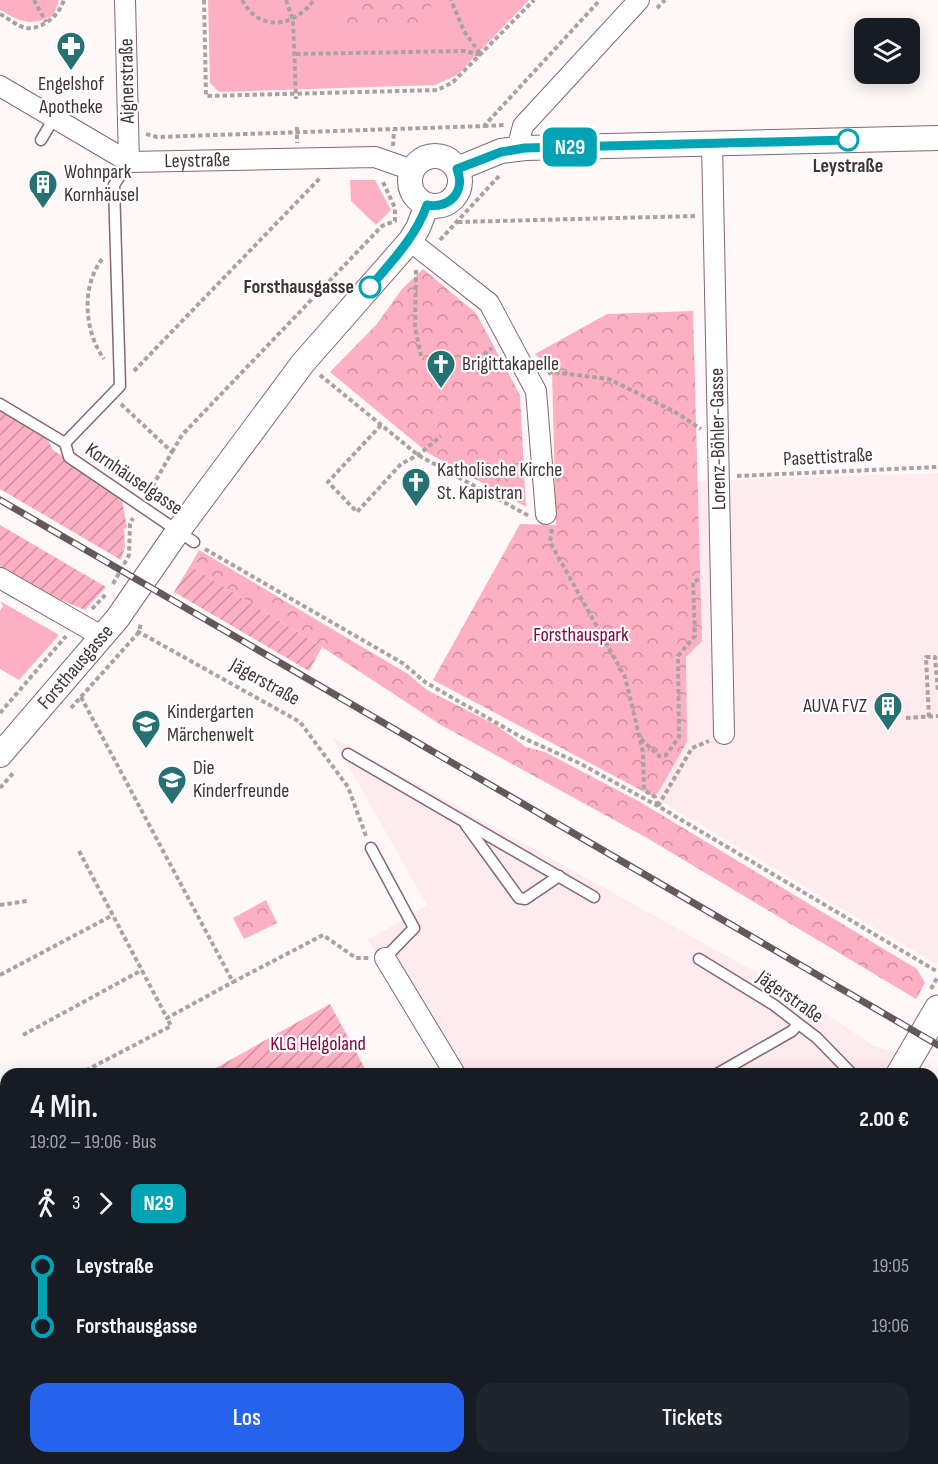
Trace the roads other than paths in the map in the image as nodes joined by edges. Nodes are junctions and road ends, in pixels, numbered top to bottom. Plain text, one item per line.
1 (125, 0) edge
2 (644, 9) edge
3 (0, 87) edge
4 (54, 118) junction
5 (938, 138) edge
6 (41, 140) dead end
7 (712, 143) junction
8 (521, 149) junction
9 (129, 162) junction
10 (457, 169) junction
11 (412, 170) junction
12 (427, 205) junction
13 (418, 253) junction
14 (0, 404) edge
15 (65, 443) junction
16 (546, 514) road end
17 (186, 537) junction
18 (0, 578) edge
19 (110, 628) junction
20 (724, 734) road end
21 (348, 754) dead end
22 (11, 759) edge
23 (462, 820) junction
24 (371, 848) road end
25 (559, 876) junction
26 (594, 897) dead end
27 (385, 958) joint
28 (699, 959) dead end
29 (938, 1009) edge
30 (798, 1023) junction
31 (938, 1044) edge
32 (451, 1068) edge
33 (727, 1068) edge
34 (846, 1068) edge
35 (904, 1068) edge
36 (924, 1068) edge

1 - 9 street, Aignerstraße
2 - 8 street
3 - 4 street
4 - 6 lane
4 - 9 street
5 - 7 street
7 - 8 street
7 - 20 street, Lorenz-Böhler-Gasse
8 - 10 street
9 - 11 street, Leystraße
9 - 15 lane
10 - 11 street
10 - 12 street
11 - 12 street
12 - 13 street, Forsthausgasse
13 - 16 street
13 - 17 street, Forsthausgasse
14 - 15 lane, Kornhäuselgasse
15 - 17 lane, Kornhäuselgasse
17 - 19 street, Forsthausgasse
18 - 19 street
19 - 22 street, Forsthausgasse
21 - 23 lane
23 - 25 lane
23 - 25 lane
24 - 27 lane
25 - 26 lane
27 - 32 street
28 - 30 lane, Jägerstraße
29 - 35 main road
30 - 33 lane
30 - 34 lane, Jägerstraße
31 - 36 main road

